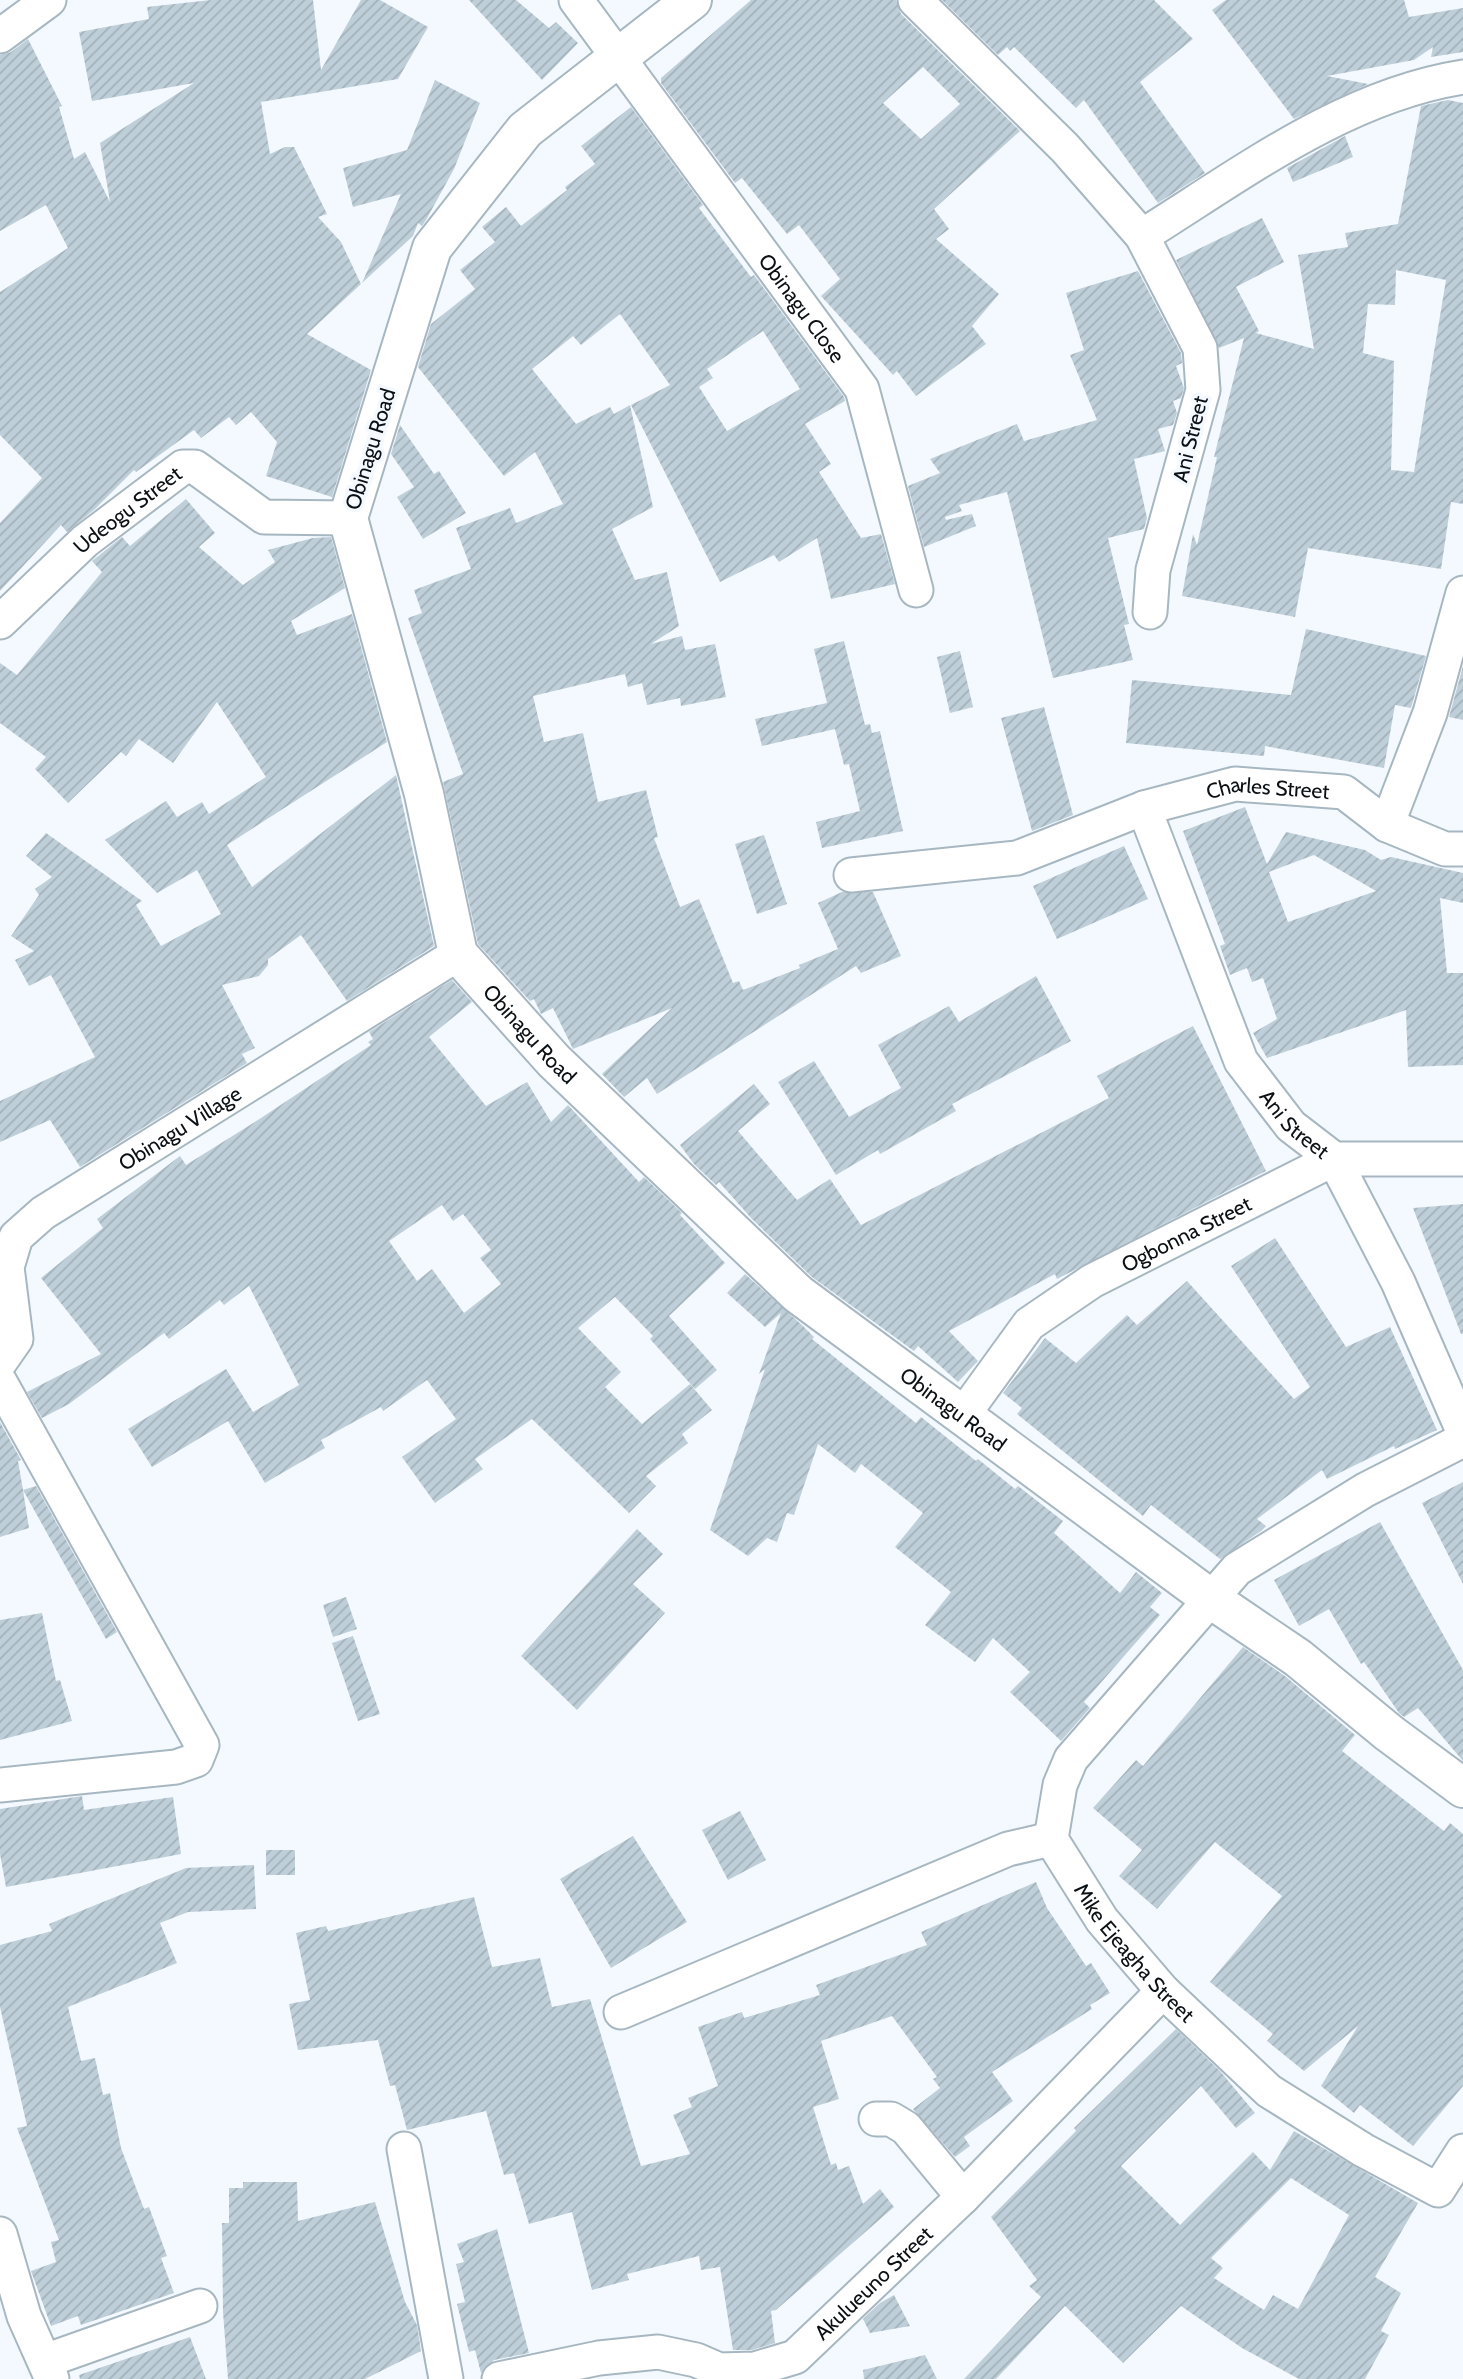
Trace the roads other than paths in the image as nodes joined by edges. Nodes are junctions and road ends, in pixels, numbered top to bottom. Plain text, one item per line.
1 (49, 0) edge
2 (576, 0) edge
3 (692, 0) edge
4 (915, 0) edge
5 (0, 36) edge
6 (619, 58) junction
7 (1463, 77) edge
8 (1142, 236) junction
9 (348, 518) junction
10 (916, 590) dead end
11 (1463, 593) edge
12 (1150, 612) dead end
13 (0, 622) edge
14 (1144, 808) junction
15 (1387, 825) junction
16 (1463, 849) edge
17 (851, 875) dead end
18 (458, 954) junction
19 (1334, 1159) junction
20 (1463, 1159) edge
21 (0, 1362) edge
22 (0, 1382) edge
23 (962, 1415) junction
24 (1463, 1431) edge
25 (1463, 1440) edge
26 (1211, 1599) junction
27 (0, 1785) edge
28 (1463, 1788) edge
29 (1051, 1839) junction
30 (1163, 1991) junction
31 (621, 2012) dead end
32 (876, 2119) dead end
33 (404, 2150) dead end
34 (1463, 2151) edge
35 (963, 2197) junction
36 (1451, 2197) edge
37 (0, 2234) edge
38 (200, 2306) dead end
39 (12, 2320) edge
40 (695, 2369) edge
41 (49, 2370) edge
42 (446, 2379) edge
43 (499, 2379) edge

1 - 5 street
2 - 6 street, Obinagu Close
3 - 6 street, Obinagu Road
4 - 8 street, Ani Street
6 - 9 street, Obinagu Road
6 - 10 street, Obinagu Close
7 - 8 street
8 - 12 street, Ani Street
9 - 13 street, Udeogu Street
9 - 18 street, Obinagu Road
11 - 15 street
14 - 15 street, Charles Street
14 - 17 street, Charles Street
14 - 19 street, Ani Street
15 - 16 street, Charles Street
18 - 21 street, Obinagu Village
18 - 23 street, Obinagu Road
19 - 20 street, Ogbonna Street
19 - 23 street, Ogbonna Street
19 - 24 street, Ani Street
22 - 27 street
23 - 26 street, Obinagu Road
25 - 26 street
26 - 28 street, Obinagu Road
26 - 29 street
29 - 30 street, Mike Ejeagha Street
29 - 31 street
30 - 35 street, Akulueuno Street
30 - 36 street, Mike Ejeagha Street
32 - 35 street
33 - 42 street
34 - 36 street, Mike Ejeagha Street
35 - 40 street, Akulueuno Street
37 - 39 street
38 - 41 street
39 - 41 street
40 - 43 street, Akulueuno Street

